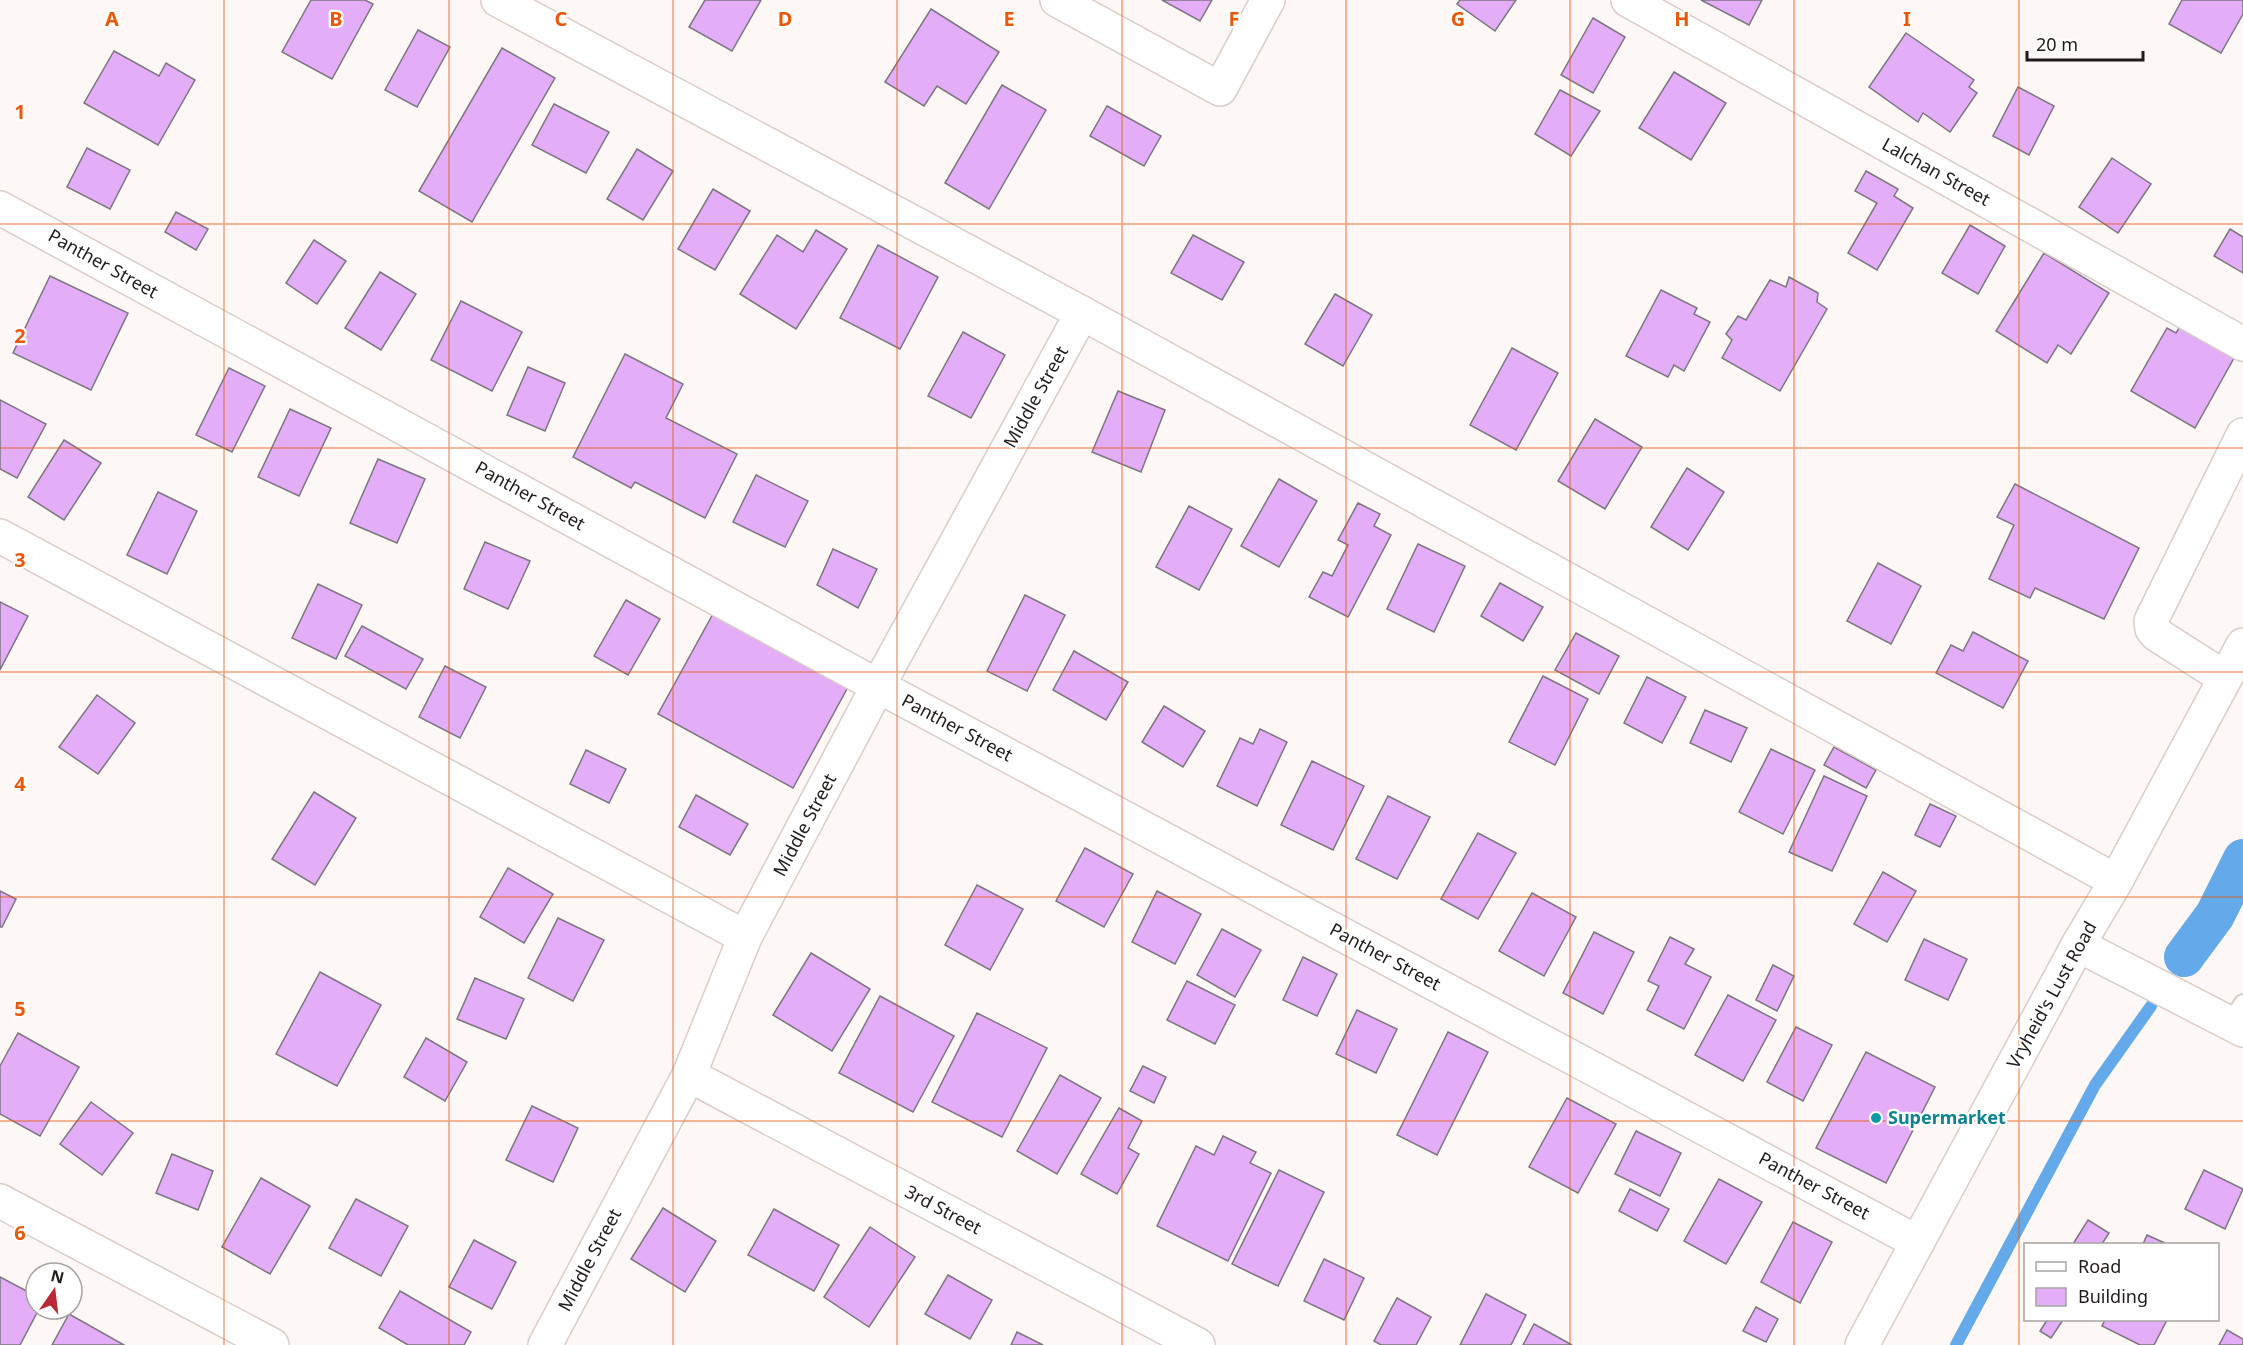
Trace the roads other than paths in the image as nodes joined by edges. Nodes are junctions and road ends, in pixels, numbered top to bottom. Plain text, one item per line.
1 (498, 0) edge
2 (1057, 0) edge
3 (1268, 0) edge
4 (1628, 0) edge
5 (0, 208) edge
6 (1082, 313) junction
7 (2243, 344) edge
8 (2243, 435) edge
9 (0, 536) edge
10 (2243, 645) edge
11 (2225, 678) junction
12 (878, 686) junction
13 (2116, 881) junction
14 (746, 937) junction
15 (2078, 945) junction
16 (2238, 1019) edge
17 (689, 1075) junction
18 (0, 1201) edge
19 (1917, 1242) junction
20 (272, 1345) edge
21 (545, 1345) edge
22 (1198, 1345) edge
23 (1862, 1345) edge

1 - 6 street
2 - 3 street
4 - 7 street, Lalchan Street
5 - 12 street, Panther Street
6 - 12 street, Middle Street
6 - 13 street
8 - 11 street
9 - 14 street
10 - 11 street, Vryheid's Lust Road
11 - 13 street, Vryheid's Lust Road
12 - 14 street, Middle Street
12 - 19 street, Panther Street
13 - 15 street, Vryheid's Lust Road
14 - 17 street, Middle Street
15 - 16 street
15 - 19 street, Vryheid's Lust Road
17 - 21 street, Middle Street
17 - 22 street, 3rd Street
18 - 20 street
19 - 23 street, Vryheid's Lust Road

